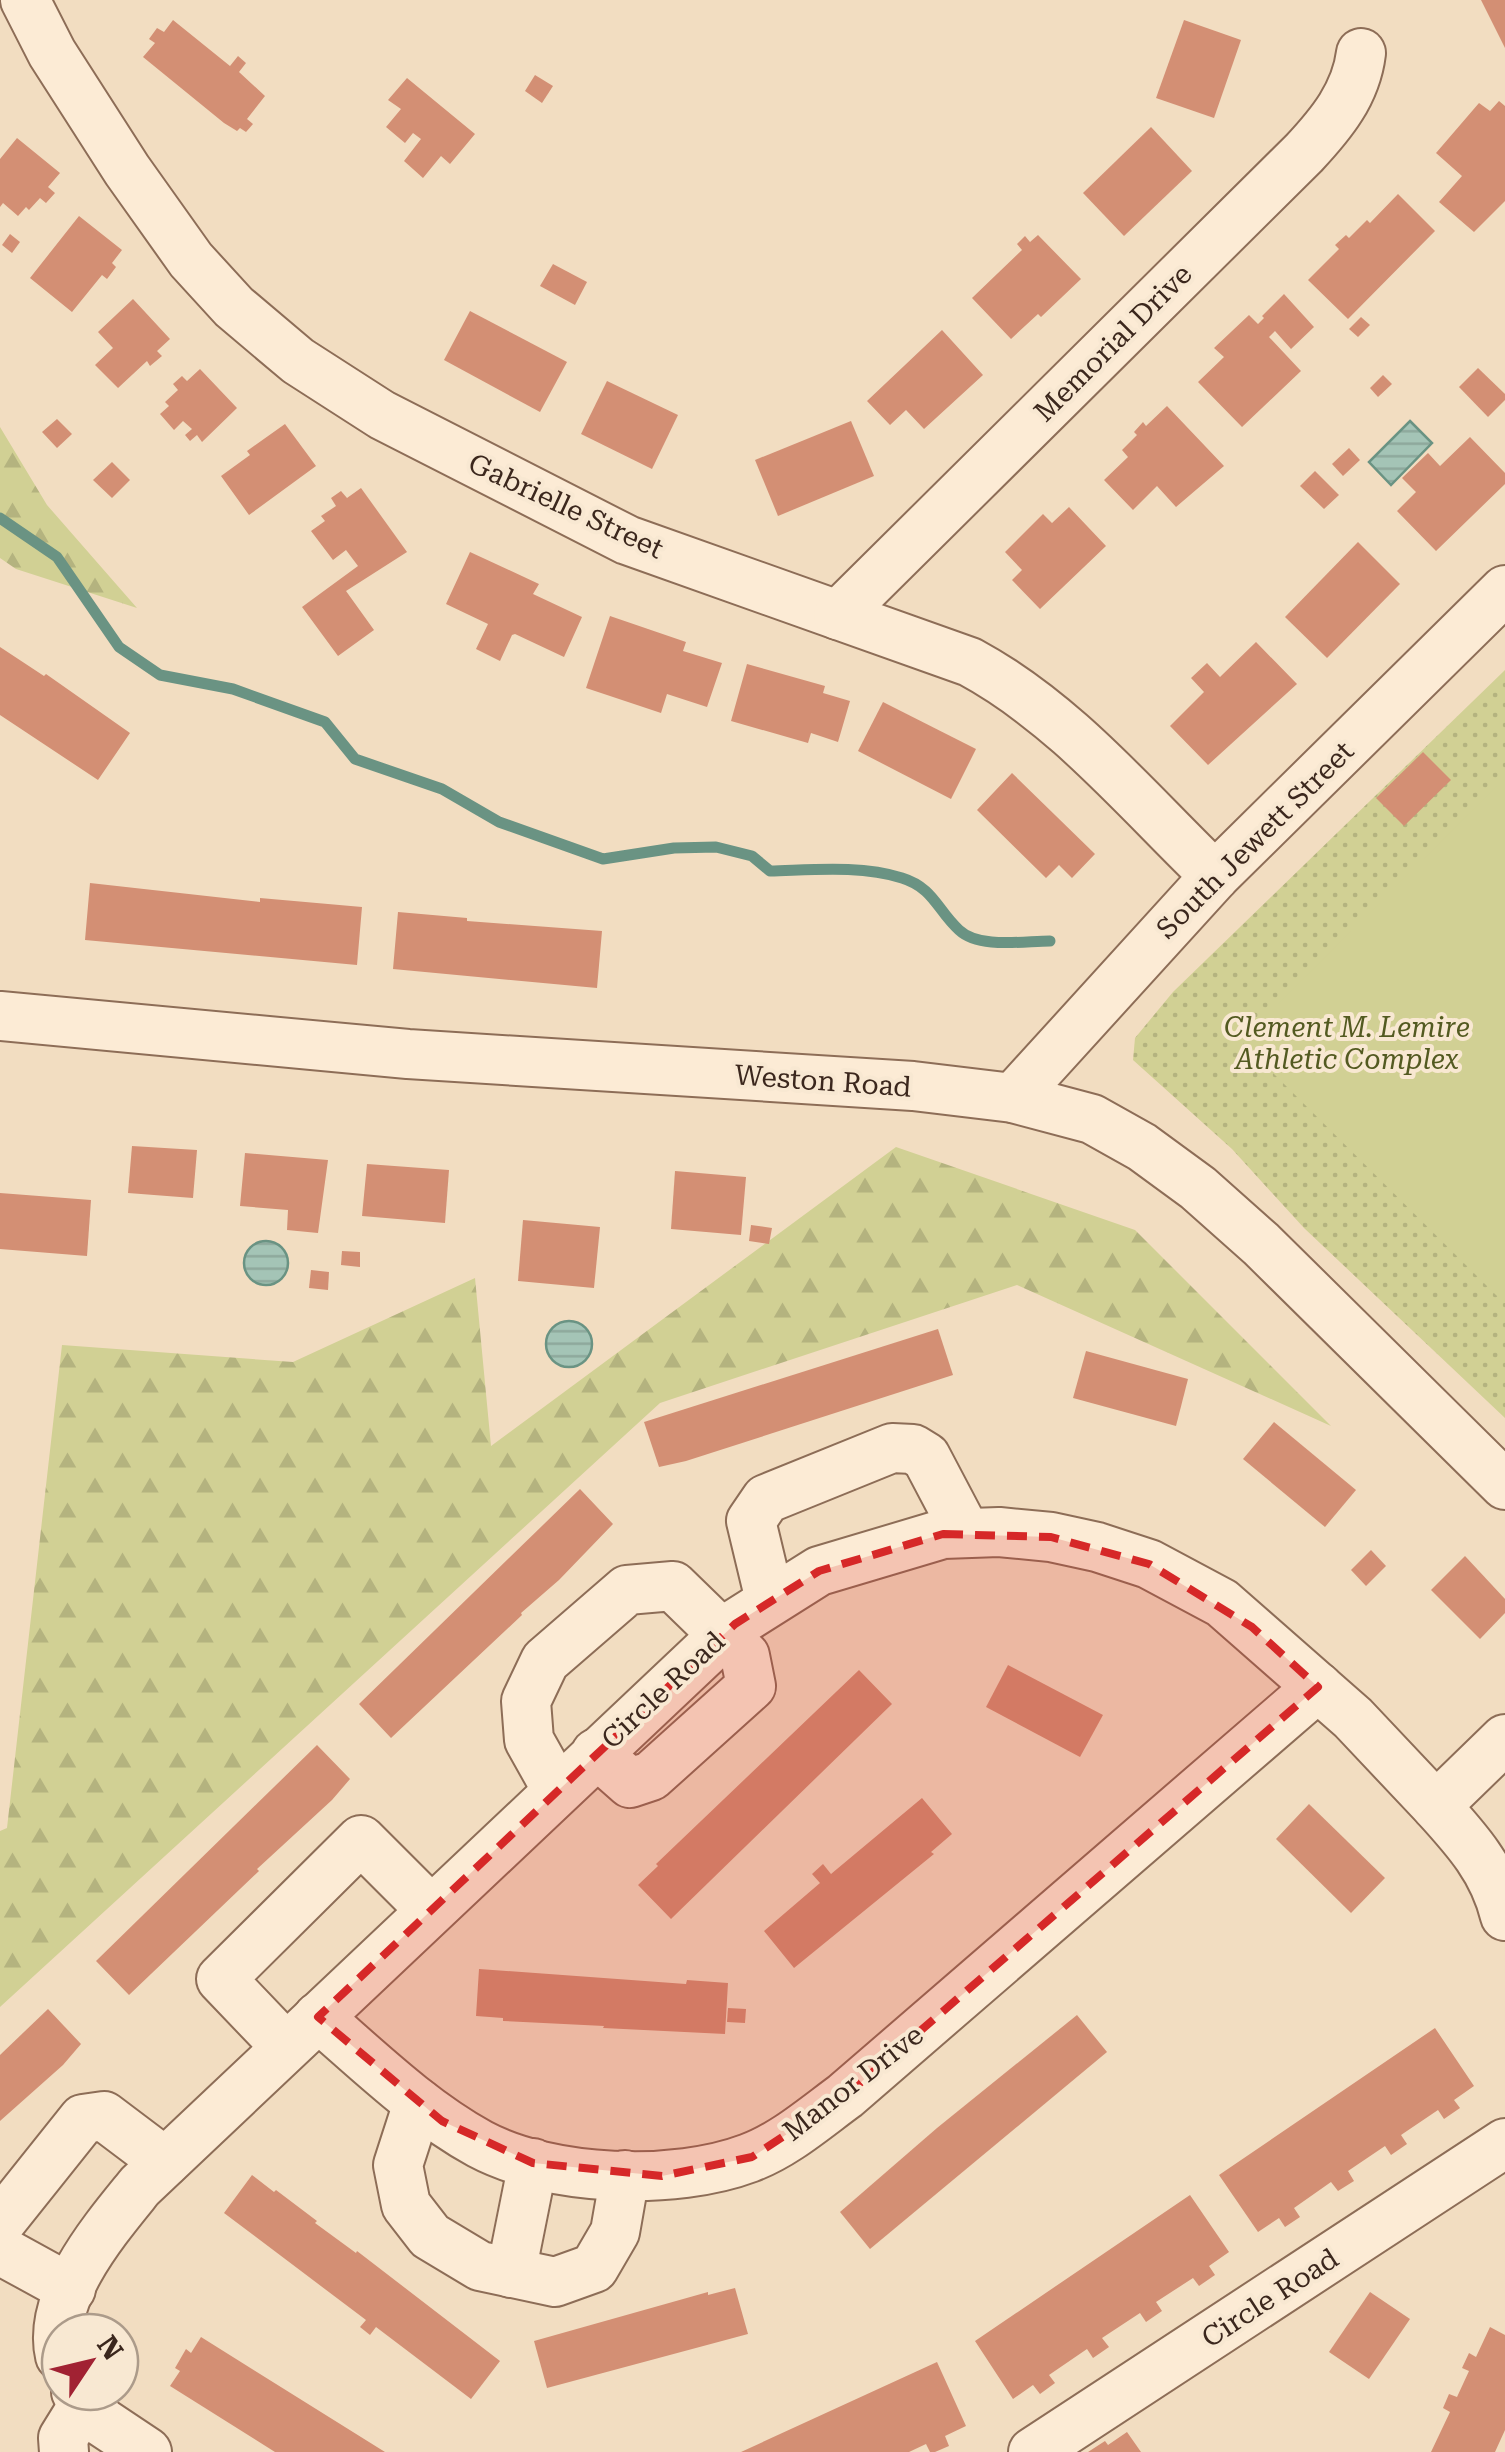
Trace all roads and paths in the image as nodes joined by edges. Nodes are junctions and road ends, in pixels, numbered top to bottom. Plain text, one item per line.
1 (24, 0) edge
2 (1361, 53) dead end
3 (1505, 590) edge
4 (838, 614) junction
5 (1215, 876) junction
6 (0, 1016) edge
7 (1013, 1098) junction
8 (1505, 1485) edge
9 (966, 1533) junction
10 (770, 1600) junction
11 (724, 1634) junction
12 (1318, 1687) junction
13 (1505, 1739) edge
14 (557, 1790) junction
15 (1436, 1806) junction
16 (431, 1910) junction
17 (1505, 1916) edge
18 (302, 2032) junction
19 (418, 2103) junction
20 (1505, 2143) edge
21 (164, 2162) junction
22 (534, 2162) junction
23 (625, 2175) junction
24 (0, 2223) edge
25 (0, 2250) edge
26 (511, 2272) junction
27 (71, 2289) junction
28 (63, 2312) edge
29 (74, 2412) edge
30 (93, 2412) edge
31 (64, 2452) edge
32 (147, 2452) edge
33 (1034, 2452) edge

1 - 4 street, Gabrielle Street
2 - 4 street, Memorial Drive
3 - 5 street, South Jewett Street
4 - 5 street, Gabrielle Street
5 - 7 street, South Jewett Street
6 - 7 street, Weston Road
7 - 8 street, Weston Road
9 - 10 street, Circle Road
9 - 10 street
9 - 12 street, Circle Road
10 - 11 street, Circle Road
11 - 14 street, Circle Road
11 - 14 street
12 - 15 street, Circle Road
12 - 23 street, Manor Drive
13 - 15 street
14 - 16 street, Circle Road
15 - 17 street, Circle Road
16 - 18 street, Circle Road
16 - 18 street, Manor Drive
18 - 19 street, Manor Drive
18 - 21 street, Circle Road
19 - 22 street, Manor Drive
19 - 26 street
20 - 33 street, Circle Road
21 - 24 street
21 - 27 street, Circle Road
22 - 23 street, Manor Drive
22 - 26 street
23 - 26 street
25 - 27 street
27 - 28 street, Circle Road
29 - 31 street
30 - 32 street

